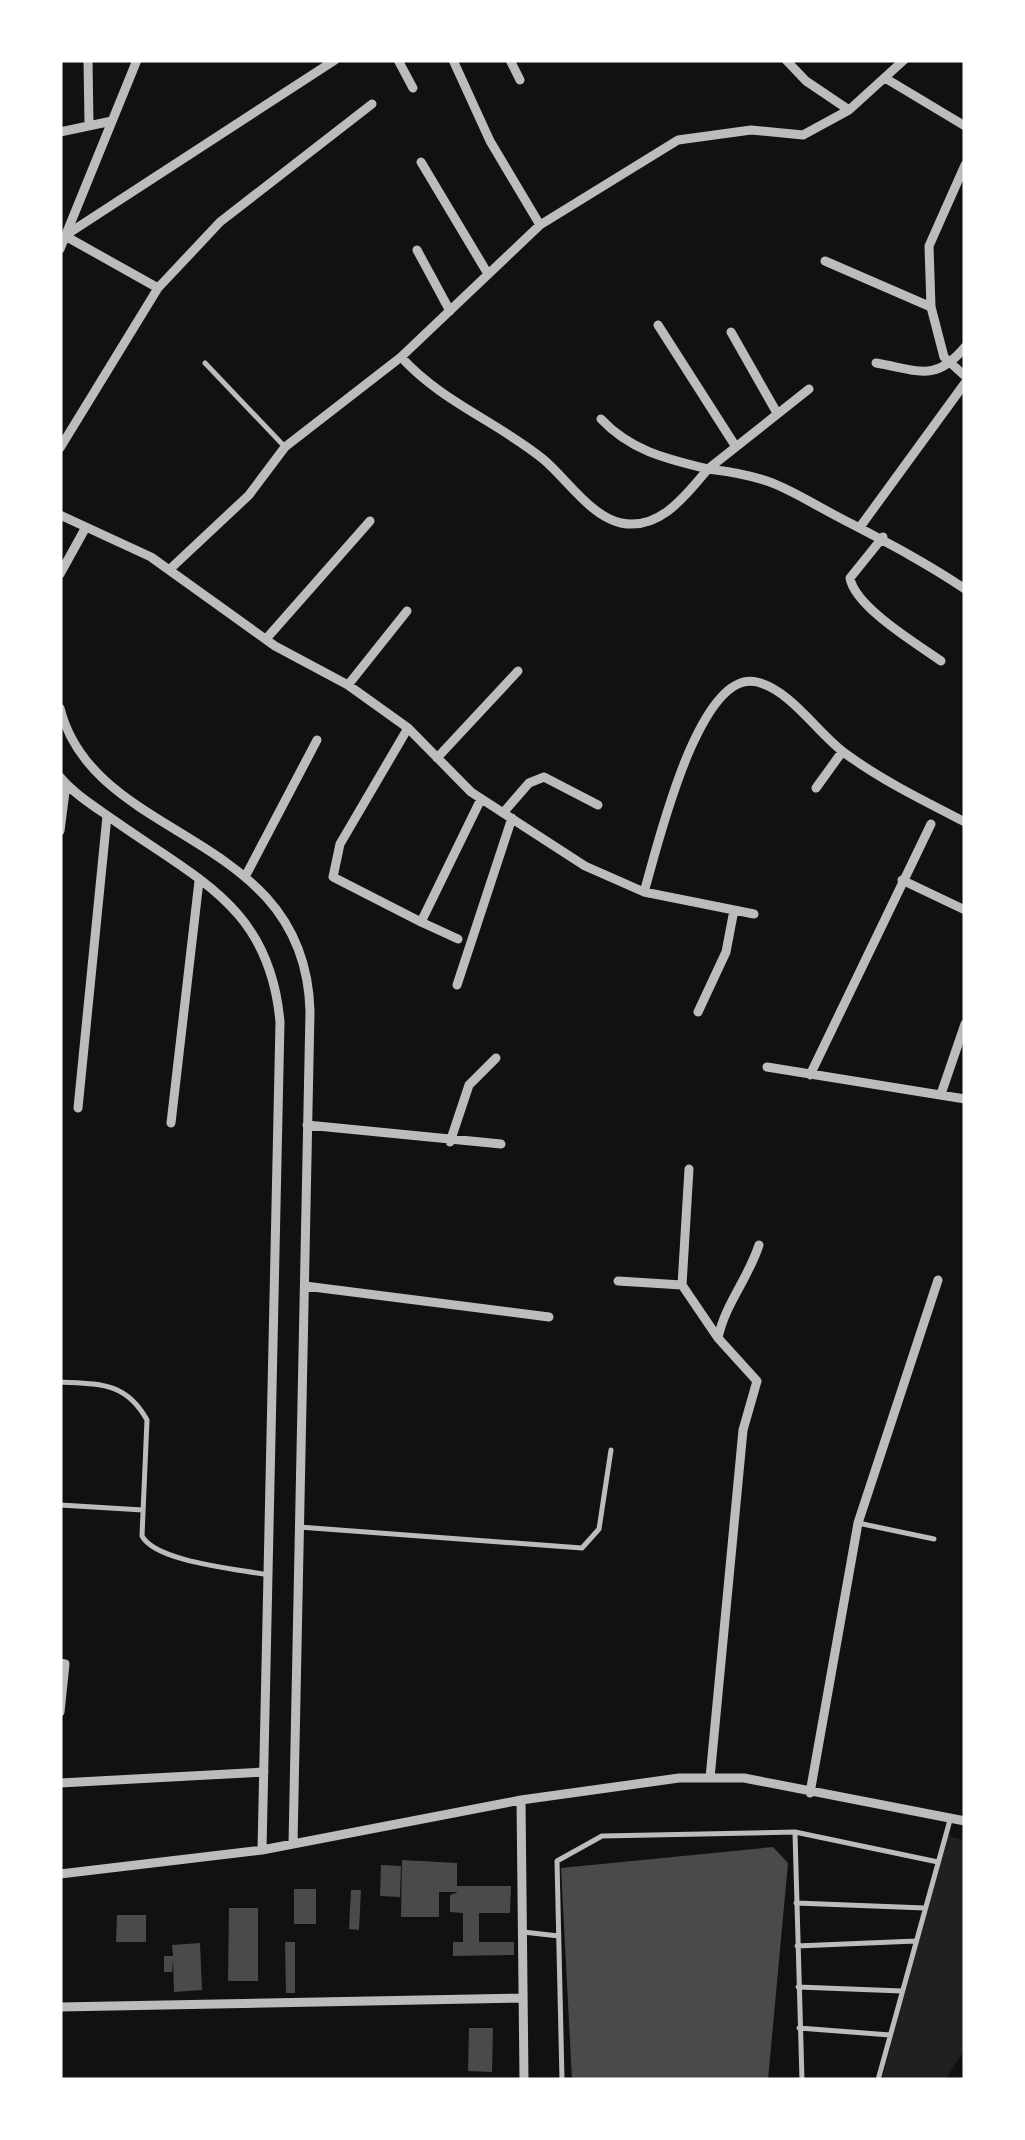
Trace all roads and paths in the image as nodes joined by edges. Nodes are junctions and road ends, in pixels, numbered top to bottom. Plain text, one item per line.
1 (96, 60) edge
2 (136, 60) edge
3 (334, 60) edge
4 (398, 60) edge
5 (452, 60) edge
6 (510, 60) edge
7 (786, 60) edge
8 (904, 60) edge
9 (88, 61) edge
10 (885, 78) junction
11 (520, 80) dead end
12 (413, 88) dead end
13 (372, 104) dead end
14 (849, 110) junction
15 (112, 121) junction
16 (89, 124) junction
17 (965, 126) edge
18 (60, 132) edge
19 (421, 162) dead end
20 (965, 165) edge
21 (540, 225) junction
22 (68, 235) junction
23 (60, 249) edge
24 (417, 250) dead end
25 (825, 261) dead end
26 (488, 274) junction
27 (158, 288) junction
28 (931, 307) junction
29 (450, 311) junction
30 (658, 324) dead end
31 (731, 332) dead end
32 (965, 347) edge
33 (401, 357) junction
34 (206, 363) dead end
35 (876, 363) dead end
36 (950, 365) junction
37 (965, 380) edge
38 (809, 389) dead end
39 (777, 413) junction
40 (601, 418) dead end
41 (285, 447) junction
42 (736, 447) junction
43 (60, 448) edge
44 (708, 469) junction
45 (60, 515) edge
46 (370, 521) dead end
47 (860, 527) junction
48 (86, 528) junction
49 (884, 537) junction
50 (169, 570) junction
51 (60, 574) edge
52 (965, 589) edge
53 (406, 611) dead end
54 (266, 639) junction
55 (941, 661) dead end
56 (518, 671) dead end
57 (348, 685) junction
58 (60, 708) edge
59 (408, 728) junction
60 (317, 740) dead end
61 (842, 752) junction
62 (437, 758) junction
63 (63, 781) edge
64 (816, 788) dead end
65 (481, 799) junction
66 (598, 805) dead end
67 (107, 816) junction
68 (508, 816) junction
69 (965, 822) edge
70 (931, 824) dead end
71 (60, 831) edge
72 (245, 878) junction
73 (902, 880) junction
74 (200, 881) junction
75 (644, 892) junction
76 (734, 910) junction
77 (965, 910) edge
78 (754, 914) dead end
79 (421, 922) junction
80 (458, 938) dead end
81 (457, 984) dead end
82 (698, 1012) dead end
83 (965, 1024) edge
84 (496, 1058) dead end
85 (767, 1067) dead end
86 (810, 1075) junction
87 (940, 1094) junction
88 (965, 1099) edge
89 (78, 1108) dead end
90 (172, 1123) dead end
91 (307, 1126) junction
92 (450, 1142) junction
93 (501, 1144) dead end
94 (689, 1169) dead end
95 (759, 1245) dead end
96 (938, 1280) dead end
97 (618, 1281) dead end
98 (682, 1285) junction
99 (305, 1286) junction
100 (549, 1318) dead end
101 (718, 1338) junction
102 (60, 1382) edge
103 (611, 1450) dead end
104 (60, 1505) edge
105 (143, 1510) junction
106 (858, 1523) junction
107 (299, 1527) junction
108 (934, 1539) dead end
109 (268, 1575) junction
110 (60, 1664) edge
111 (60, 1712) edge
112 (264, 1772) junction
113 (710, 1778) junction
114 (60, 1783) edge
115 (810, 1793) junction
116 (521, 1800) junction
117 (950, 1817) junction
118 (965, 1821) edge
119 (795, 1832) junction
120 (293, 1844) junction
121 (262, 1850) junction
122 (938, 1862) junction
123 (60, 1874) edge
124 (796, 1903) junction
125 (925, 1908) junction
126 (522, 1932) junction
127 (559, 1936) junction
128 (916, 1941) junction
129 (797, 1946) junction
130 (798, 1988) junction
131 (902, 1991) junction
132 (523, 1998) junction
133 (60, 2007) edge
134 (799, 2028) junction
135 (890, 2035) junction
136 (524, 2080) edge
137 (562, 2080) edge
138 (802, 2080) edge
139 (878, 2080) edge

1 - 9 street
2 - 15 street
3 - 22 street
4 - 12 street
5 - 21 street
6 - 11 street
7 - 14 street
8 - 10 street
9 - 16 street
10 - 14 street
10 - 17 street
13 - 27 street
14 - 21 street
15 - 16 street
15 - 22 street
16 - 18 street
19 - 26 street
20 - 28 street
21 - 26 street
22 - 23 street
22 - 27 street
24 - 29 street
25 - 28 street
26 - 29 street
27 - 43 street
28 - 36 street
29 - 33 street
30 - 42 street
31 - 39 street
32 - 36 street
33 - 41 street
33 - 44 street
34 - 41 lane
35 - 36 street
36 - 37 street
37 - 47 street
38 - 39 street
39 - 42 street
40 - 44 street
41 - 50 street
42 - 44 street
44 - 47 street
45 - 48 street
46 - 54 street
47 - 49 street
48 - 50 street
48 - 51 street
49 - 52 street
49 - 55 street
50 - 54 street
53 - 57 street
54 - 57 street
56 - 62 street
57 - 59 street
58 - 72 street
59 - 62 street
59 - 79 street
60 - 72 street
61 - 64 street
61 - 69 street
61 - 75 street
62 - 65 street
63 - 67 street
63 - 71 street
65 - 68 street
65 - 79 street
66 - 68 street
67 - 74 street
67 - 89 street
68 - 75 street
68 - 81 street
70 - 73 street
72 - 91 street
73 - 77 street
73 - 86 street
74 - 90 street
74 - 109 street
75 - 76 street
76 - 78 street
76 - 82 street
79 - 80 street
83 - 87 street
84 - 92 street
85 - 86 street
86 - 87 street
87 - 88 street
91 - 92 street
91 - 99 street
92 - 93 street
94 - 98 street
95 - 101 street
96 - 106 street
97 - 98 street
98 - 101 street
99 - 100 street
99 - 107 street
101 - 113 street
102 - 105 lane
103 - 107 lane
104 - 105 lane
105 - 109 lane
106 - 108 lane
106 - 115 street
107 - 120 street
109 - 112 street
110 - 111 street
112 - 114 street
112 - 121 street
113 - 115 street
113 - 116 street
115 - 117 street
116 - 120 street
116 - 126 street
117 - 118 street
117 - 122 lane
119 - 122 lane
119 - 124 lane
119 - 127 lane
120 - 121 street
121 - 123 street
122 - 125 lane
124 - 125 lane
124 - 129 lane
125 - 128 lane
126 - 127 lane
126 - 132 street
127 - 137 lane
128 - 129 lane
128 - 131 lane
129 - 130 lane
130 - 131 lane
130 - 134 lane
131 - 135 lane
132 - 133 street
132 - 136 street
134 - 135 lane
134 - 138 lane
135 - 139 lane

